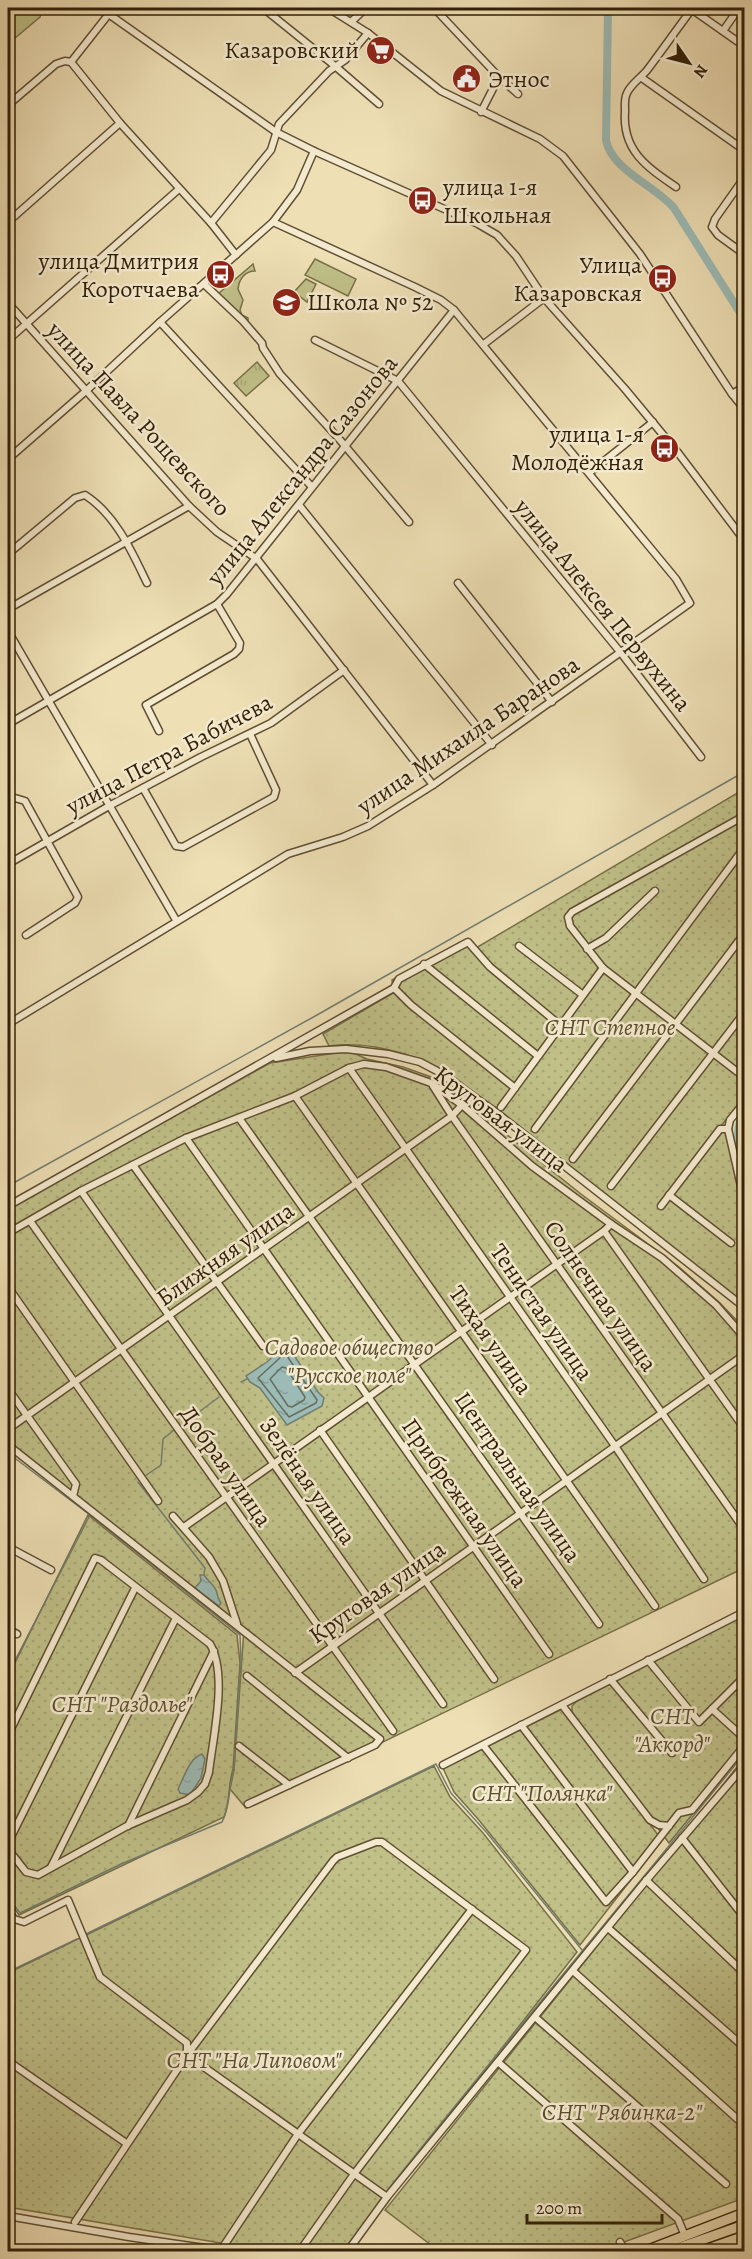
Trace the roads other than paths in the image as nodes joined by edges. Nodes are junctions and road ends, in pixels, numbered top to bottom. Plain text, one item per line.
1 (100, 8) edge
2 (263, 8) edge
3 (328, 8) edge
4 (366, 8) edge
5 (434, 8) edge
6 (691, 8) edge
7 (739, 8) edge
8 (108, 15) junction
9 (351, 22) junction
10 (723, 31) junction
11 (368, 33) junction
12 (744, 46) edge
13 (71, 62) junction
14 (335, 66) junction
15 (499, 77) junction
16 (642, 78) junction
17 (518, 94) dead end
18 (379, 104) dead end
19 (8, 105) edge
20 (481, 111) junction
21 (120, 123) junction
22 (276, 132) junction
23 (744, 150) edge
24 (314, 151) junction
25 (744, 178) edge
26 (676, 187) dead end
27 (179, 189) junction
28 (8, 222) edge
29 (273, 222) junction
30 (211, 223) junction
31 (744, 254) edge
32 (236, 255) junction
33 (204, 284) junction
34 (544, 298) junction
35 (8, 303) edge
36 (454, 310) junction
37 (160, 322) junction
38 (26, 323) junction
39 (8, 340) edge
40 (315, 340) dead end
41 (484, 344) junction
42 (398, 381) junction
43 (744, 387) edge
44 (87, 390) junction
45 (732, 394) junction
46 (744, 409) edge
47 (653, 422) junction
48 (345, 446) junction
49 (8, 459) edge
50 (589, 473) junction
51 (312, 487) junction
52 (299, 505) junction
53 (189, 506) junction
54 (409, 522) dead end
55 (127, 540) junction
56 (744, 540) edge
57 (8, 554) edge
58 (257, 559) junction
59 (147, 583) dead end
60 (458, 583) dead end
61 (217, 604) junction
62 (8, 609) edge
63 (8, 631) edge
64 (621, 653) junction
65 (344, 670) junction
66 (48, 702) junction
67 (552, 702) junction
68 (8, 724) edge
69 (159, 731) dead end
70 (250, 734) junction
71 (492, 745) junction
72 (701, 757) dead end
73 (433, 785) junction
74 (143, 788) junction
75 (8, 802) edge
76 (109, 806) junction
77 (744, 816) edge
78 (47, 842) junction
79 (744, 848) edge
80 (8, 864) edge
81 (655, 891) dead end
82 (176, 920) junction
83 (744, 934) edge
84 (26, 935) dead end
85 (519, 946) dead end
86 (587, 950) junction
87 (424, 964) junction
88 (603, 968) junction
89 (394, 988) junction
90 (636, 994) junction
91 (583, 995) junction
92 (744, 1013) edge
93 (8, 1024) edge
94 (561, 1026) junction
95 (676, 1026) junction
96 (713, 1054) junction
97 (538, 1056) junction
98 (272, 1058) junction
99 (349, 1068) junction
100 (744, 1077) edge
101 (431, 1083) junction
102 (515, 1088) junction
103 (295, 1096) junction
104 (744, 1103) edge
105 (462, 1105) junction
106 (501, 1107) dead end
107 (452, 1116) junction
108 (239, 1118) junction
109 (535, 1129) dead end
110 (728, 1129) junction
111 (186, 1138) junction
112 (405, 1149) junction
113 (573, 1158) dead end
114 (133, 1165) junction
115 (358, 1182) junction
116 (611, 1186) dead end
117 (81, 1191) junction
118 (669, 1195) junction
119 (744, 1199) edge
120 (8, 1206) edge
121 (662, 1206) dead end
122 (310, 1216) junction
123 (30, 1221) junction
124 (611, 1224) junction
125 (604, 1231) junction
126 (8, 1233) edge
127 (730, 1244) dead end
128 (265, 1248) junction
129 (557, 1264) junction
130 (216, 1283) junction
131 (8, 1287) edge
132 (510, 1299) junction
133 (744, 1307) edge
134 (169, 1316) junction
135 (462, 1331) junction
136 (744, 1337) edge
137 (263, 1346) dead end
138 (121, 1347) junction
139 (744, 1355) edge
140 (416, 1363) junction
141 (709, 1379) junction
142 (74, 1382) junction
143 (8, 1389) edge
144 (368, 1395) junction
145 (661, 1413) junction
146 (27, 1416) junction
147 (744, 1428) edge
148 (8, 1429) edge
149 (320, 1430) junction
150 (8, 1445) edge
151 (615, 1446) junction
152 (273, 1463) junction
153 (567, 1479) junction
154 (73, 1496) junction
155 (226, 1497) junction
156 (158, 1501) dead end
157 (521, 1513) junction
158 (173, 1516) dead end
159 (184, 1527) junction
160 (744, 1529) edge
161 (473, 1546) junction
162 (8, 1547) edge
163 (51, 1570) dead end
164 (704, 1579) dead end
165 (426, 1580) junction
166 (135, 1588) junction
167 (655, 1606) dead end
168 (744, 1612) edge
169 (379, 1613) junction
170 (176, 1618) junction
171 (599, 1624) dead end
172 (237, 1625) junction
173 (8, 1629) edge
174 (17, 1634) dead end
175 (331, 1646) junction
176 (214, 1651) junction
177 (549, 1654) dead end
178 (648, 1660) junction
179 (295, 1673) junction
180 (247, 1677) dead end
181 (610, 1678) junction
182 (494, 1679) dead end
183 (744, 1679) edge
184 (442, 1704) dead end
185 (562, 1705) junction
186 (712, 1709) junction
187 (8, 1714) edge
188 (15, 1720) junction
189 (521, 1725) junction
190 (393, 1731) dead end
191 (8, 1735) edge
192 (744, 1738) edge
193 (483, 1745) junction
194 (239, 1746) dead end
195 (744, 1746) edge
196 (672, 1753) dead end
197 (348, 1758) junction
198 (443, 1765) dead end
199 (744, 1766) edge
200 (289, 1785) junction
201 (248, 1804) dead end
202 (669, 1826) junction
203 (127, 1827) junction
204 (682, 1838) junction
205 (8, 1843) edge
206 (8, 1849) edge
207 (51, 1868) junction
208 (633, 1872) junction
209 (646, 1880) junction
210 (472, 1909) junction
211 (8, 1910) edge
212 (744, 1917) edge
213 (608, 1928) junction
214 (573, 1971) junction
215 (744, 1973) edge
216 (535, 2017) junction
217 (744, 2047) edge
218 (187, 2055) junction
219 (8, 2061) edge
220 (498, 2062) junction
221 (744, 2126) edge
222 (298, 2134) junction
223 (126, 2143) junction
224 (354, 2174) junction
225 (726, 2184) dead end
226 (387, 2197) junction
227 (744, 2213) edge
228 (8, 2216) edge
229 (75, 2222) dead end
230 (744, 2225) edge
231 (685, 2236) junction
232 (709, 2237) junction
233 (620, 2242) dead end
234 (221, 2250) edge
235 (232, 2252) edge
236 (299, 2252) edge
237 (347, 2252) edge
238 (626, 2252) edge
239 (643, 2252) edge
240 (667, 2252) edge
241 (678, 2252) edge

1 - 8 street
2 - 14 street
3 - 9 street
4 - 9 street
5 - 15 street
6 - 10 street
6 - 16 street
7 - 10 street
8 - 13 street
8 - 22 street
9 - 11 street
10 - 12 street
11 - 14 street
11 - 20 street
13 - 19 street
13 - 21 street
14 - 18 street
14 - 22 street
15 - 17 street
15 - 20 street
16 - 23 street
16 - 26 street
20 - 45 street
21 - 27 street
21 - 28 street
22 - 24 street
22 - 30 street
24 - 29 street
24 - 34 street
25 - 31 street
27 - 30 street
27 - 38 street
29 - 32 street
29 - 36 street
30 - 32 street
32 - 33 street
33 - 37 street
33 - 48 street
34 - 41 street
34 - 47 street
35 - 38 street, улица Павла Рощевского
36 - 41 street
36 - 42 street, улица Александра Сазонова
37 - 44 street
37 - 51 street
38 - 39 street
38 - 44 street, улица Павла Рощевского
40 - 42 street, улица Алексея Первухина
41 - 50 street
42 - 48 street, улица Александра Сазонова
42 - 64 street, улица Алексея Первухина
43 - 45 street
44 - 49 street
44 - 53 street, улица Павла Рощевского
45 - 46 street
47 - 50 street
47 - 56 street
48 - 51 street, улица Александра Сазонова
48 - 54 street
50 - 64 street, улица Михаила Баранова
51 - 52 street, улица Александра Сазонова
52 - 58 street, улица Александра Сазонова
52 - 71 street
53 - 55 street
53 - 58 street, улица Павла Рощевского
55 - 57 street
55 - 59 street
55 - 62 street
58 - 61 street, улица Александра Сазонова
58 - 65 street, улица Павла Рощевского
60 - 67 street
61 - 66 street, улица Александра Сазонова
61 - 69 street
63 - 66 street
64 - 67 street, улица Михаила Баранова
64 - 72 street, улица Алексея Первухина
65 - 70 street, улица Петра Бабичева
65 - 73 street, улица Павла Рощевского
66 - 68 street, улица Александра Сазонова
66 - 76 street
67 - 71 street, улица Михаила Баранова
70 - 74 street, улица Петра Бабичева
70 - 74 street
71 - 73 street, улица Михаила Баранова
73 - 82 street, улица Михаила Баранова
74 - 76 street, улица Петра Бабичева
75 - 78 street
76 - 78 street, улица Петра Бабичева
76 - 82 street
77 - 86 street
78 - 80 street, улица Петра Бабичева
78 - 84 street
79 - 90 street
81 - 86 street
82 - 93 street, улица Михаила Баранова
83 - 95 street
85 - 91 street
86 - 88 street
87 - 89 street
87 - 94 street
87 - 97 street
88 - 90 street
88 - 91 street
89 - 98 street
89 - 102 street
90 - 95 street
90 - 109 street
91 - 94 street
92 - 96 street
94 - 97 street
95 - 96 street
95 - 113 street
96 - 100 street
96 - 116 street
97 - 102 street
98 - 120 street
98 - 133 street
99 - 101 street, Круговая улица
99 - 103 street, Круговая улица
99 - 112 street, Тенистая улица
101 - 105 street, Круговая улица
101 - 107 street, Солнечная улица
102 - 106 street
103 - 108 street, Круговая улица
103 - 115 street, Тихая улица
104 - 110 street
105 - 107 street, Ближняя улица
105 - 124 street, Круговая улица
107 - 112 street, Ближняя улица
107 - 129 street, Солнечная улица
108 - 111 street, Круговая улица
108 - 122 street, Центральная улица
110 - 118 street
110 - 119 street
111 - 114 street, Круговая улица
111 - 128 street, Прибрежная улица
112 - 115 street, Ближняя улица
112 - 132 street, Тенистая улица
114 - 117 street, Круговая улица
114 - 130 street
115 - 122 street, Ближняя улица
115 - 135 street, Тихая улица
117 - 123 street, Круговая улица
117 - 134 street, Зелёная улица
118 - 121 street
118 - 127 street
122 - 128 street, Ближняя улица
122 - 140 street, Центральная улица
123 - 126 street, Круговая улица
123 - 138 street, Добрая улица
124 - 125 street
124 - 136 street, Круговая улица
125 - 129 street
125 - 141 street
128 - 130 street, Ближняя улица
128 - 144 street, Прибрежная улица
129 - 132 street
129 - 145 street, Солнечная улица
130 - 134 street, Ближняя улица
130 - 137 street
131 - 142 street
132 - 135 street
132 - 151 street, Тенистая улица
134 - 138 street, Ближняя улица
134 - 152 street, Зелёная улица
135 - 140 street
135 - 153 street, Тихая улица
138 - 142 street, Ближняя улица
138 - 155 street, Добрая улица
139 - 141 street, Круговая улица
140 - 144 street
140 - 157 street, Центральная улица
141 - 145 street, Круговая улица
141 - 147 street
142 - 146 street, Ближняя улица
142 - 156 street
143 - 146 street
144 - 149 street
144 - 161 street, Прибрежная улица
145 - 151 street, Круговая улица
145 - 160 street, Солнечная улица
146 - 148 street, Ближняя улица
146 - 154 street
149 - 152 street
149 - 165 street
150 - 154 street
151 - 153 street, Круговая улица
151 - 164 street, Тенистая улица
152 - 155 street
152 - 169 street, Зелёная улица
153 - 157 street, Круговая улица
153 - 167 street, Тихая улица
154 - 172 street
155 - 159 street
155 - 175 street, Добрая улица
157 - 161 street, Круговая улица
157 - 171 street, Центральная улица
158 - 159 street
159 - 172 street
161 - 165 street, Круговая улица
161 - 177 street, Прибрежная улица
162 - 163 street
165 - 169 street, Круговая улица
165 - 182 street
166 - 170 street
166 - 188 street
166 - 205 street
168 - 178 street
169 - 175 street, Круговая улица
169 - 184 street, Зелёная улица
170 - 176 street
170 - 207 street
172 - 179 street
173 - 174 street
175 - 179 street, Круговая улица
175 - 190 street, Добрая улица
176 - 203 street
176 - 203 street
178 - 181 street
178 - 186 street
179 - 197 street
180 - 197 street
181 - 185 street
181 - 196 street
183 - 186 street
185 - 189 street
185 - 202 street
186 - 192 street
187 - 188 street
188 - 191 street
189 - 193 street
189 - 208 street
193 - 198 street
193 - 208 street
194 - 200 street
195 - 202 street
197 - 200 street
199 - 204 street
200 - 201 street
202 - 208 street
203 - 207 street
204 - 209 street
204 - 212 street
206 - 207 street
209 - 213 street
209 - 215 street
210 - 218 street
210 - 222 street
210 - 224 street
211 - 218 street
213 - 214 street
213 - 217 street
214 - 216 street
214 - 221 street
216 - 220 street
216 - 225 street
218 - 222 street
218 - 223 street
219 - 223 street
220 - 226 street
220 - 231 street
222 - 224 street
222 - 234 street
223 - 229 street
224 - 226 street
224 - 236 street
226 - 237 street
227 - 231 highway
228 - 234 street
230 - 232 highway
231 - 239 highway
232 - 240 highway
232 - 241 street
233 - 238 street
234 - 235 street

